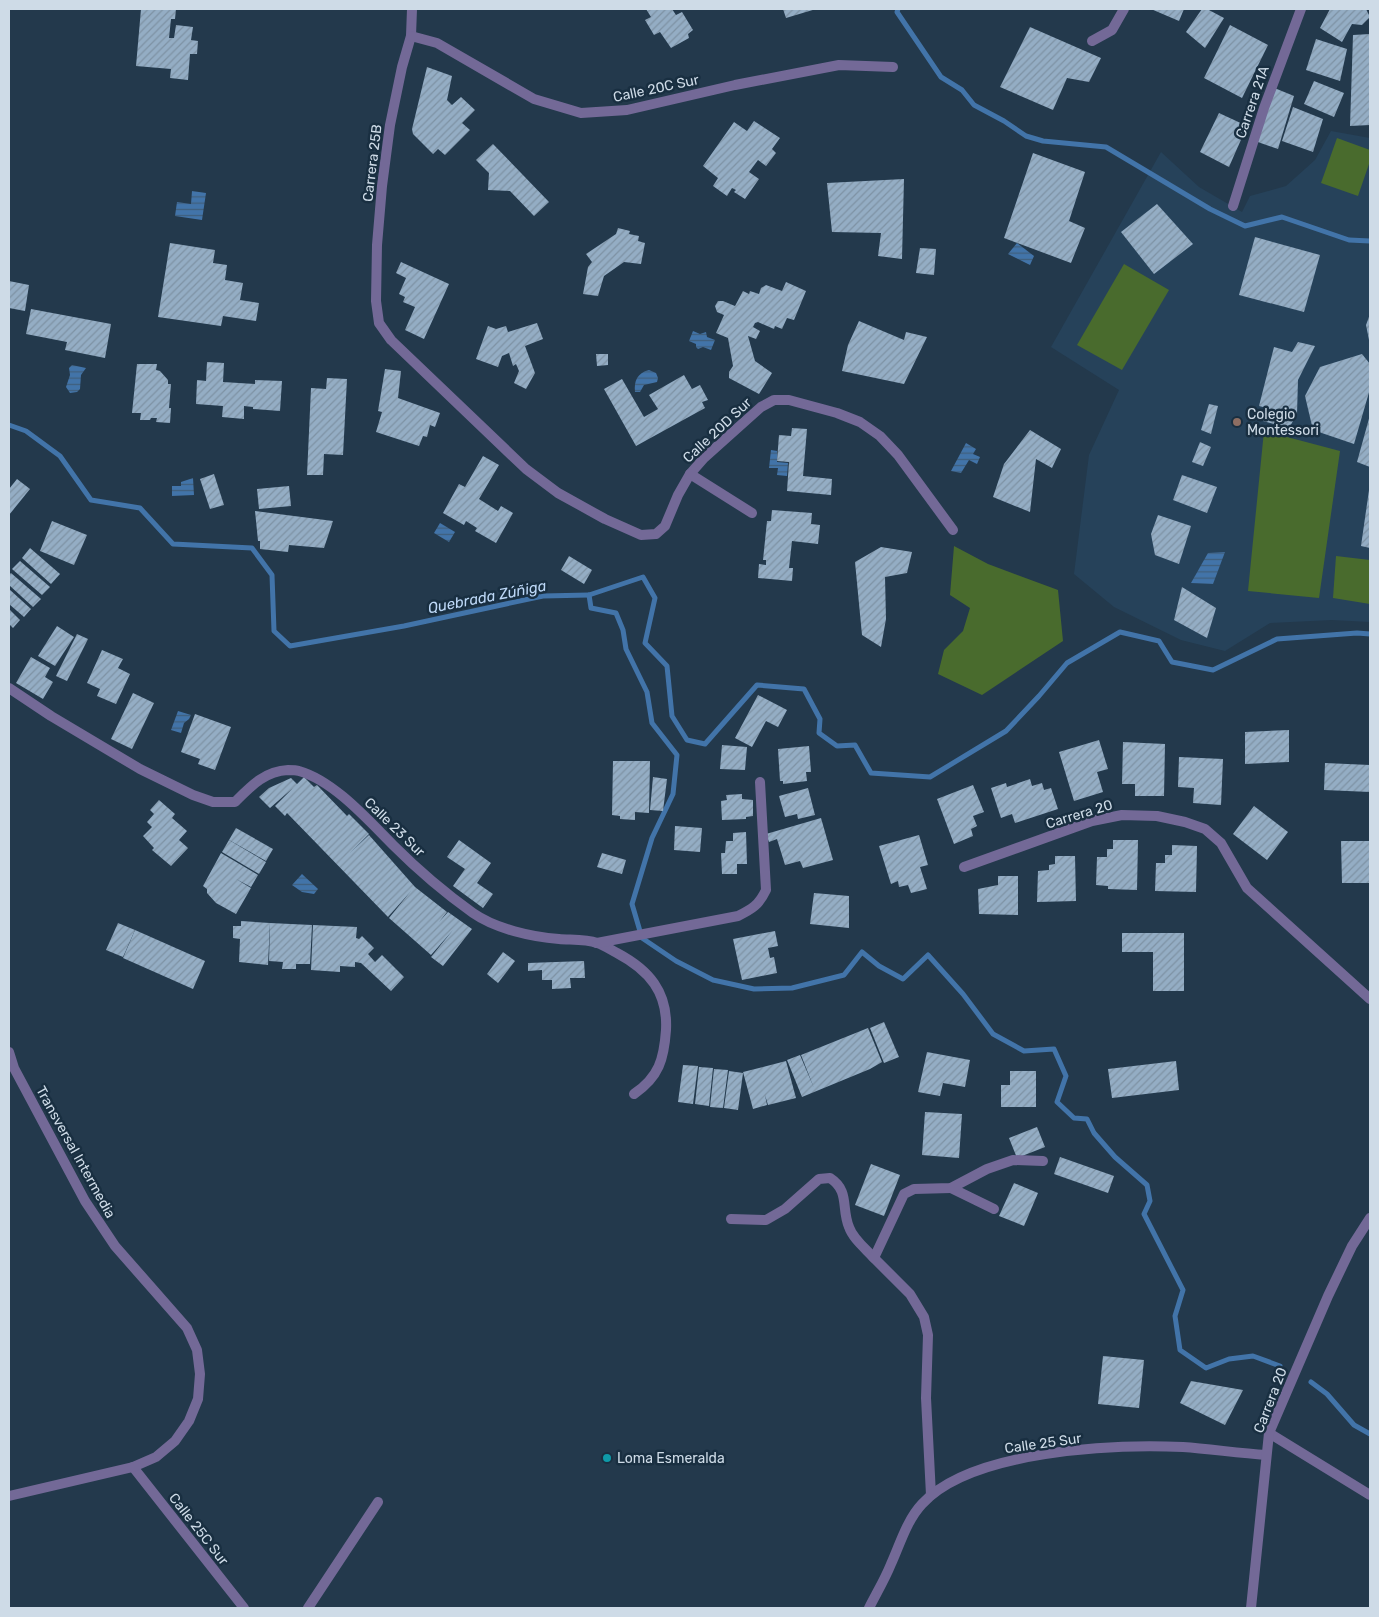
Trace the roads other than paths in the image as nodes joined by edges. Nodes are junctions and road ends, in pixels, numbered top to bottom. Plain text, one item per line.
1 (412, 9) edge
2 (1124, 9) edge
3 (1301, 9) edge
4 (411, 36) junction
5 (1092, 41) dead end
6 (893, 67) dead end
7 (1233, 206) dead end
8 (379, 323) joint
9 (690, 474) junction
10 (752, 513) dead end
11 (953, 530) dead end
12 (9, 688) edge
13 (760, 782) dead end
14 (964, 867) dead end
15 (597, 942) junction
16 (1370, 999) edge
17 (9, 1052) edge
18 (634, 1094) dead end
19 (1043, 1161) dead end
20 (951, 1188) junction
21 (994, 1209) dead end
22 (1370, 1218) edge
23 (731, 1219) dead end
24 (874, 1258) junction
25 (1269, 1433) junction
26 (1266, 1455) junction
27 (133, 1467) junction
28 (931, 1495) junction
29 (1370, 1495) edge
30 (9, 1496) edge
31 (378, 1502) dead end
32 (244, 1608) edge
33 (308, 1608) edge
34 (869, 1608) edge
35 (1251, 1608) edge

1 - 4 street, Carrera 25B
2 - 5 street
3 - 7 street, Carrera 21A
4 - 6 street, Calle 20C Sur
4 - 8 street, Carrera 25B
8 - 9 street, Calle 20D Sur
9 - 10 street
9 - 11 street, Calle 20D Sur
12 - 15 street, Calle 23 Sur
13 - 15 street
14 - 16 street, Carrera 20
15 - 18 street, Calle 23 Sur
17 - 27 street, Transversal Intermedia
19 - 20 street
20 - 21 street
20 - 24 street
22 - 25 street, Carrera 20
23 - 24 street
24 - 28 street
25 - 26 street, Carrera 20
25 - 29 street
26 - 28 street, Calle 25 Sur
26 - 35 street, Carrera 20
27 - 30 street, Transversal Intermedia
27 - 32 street, Calle 25C Sur
28 - 34 street, Calle 25 Sur
31 - 33 street

